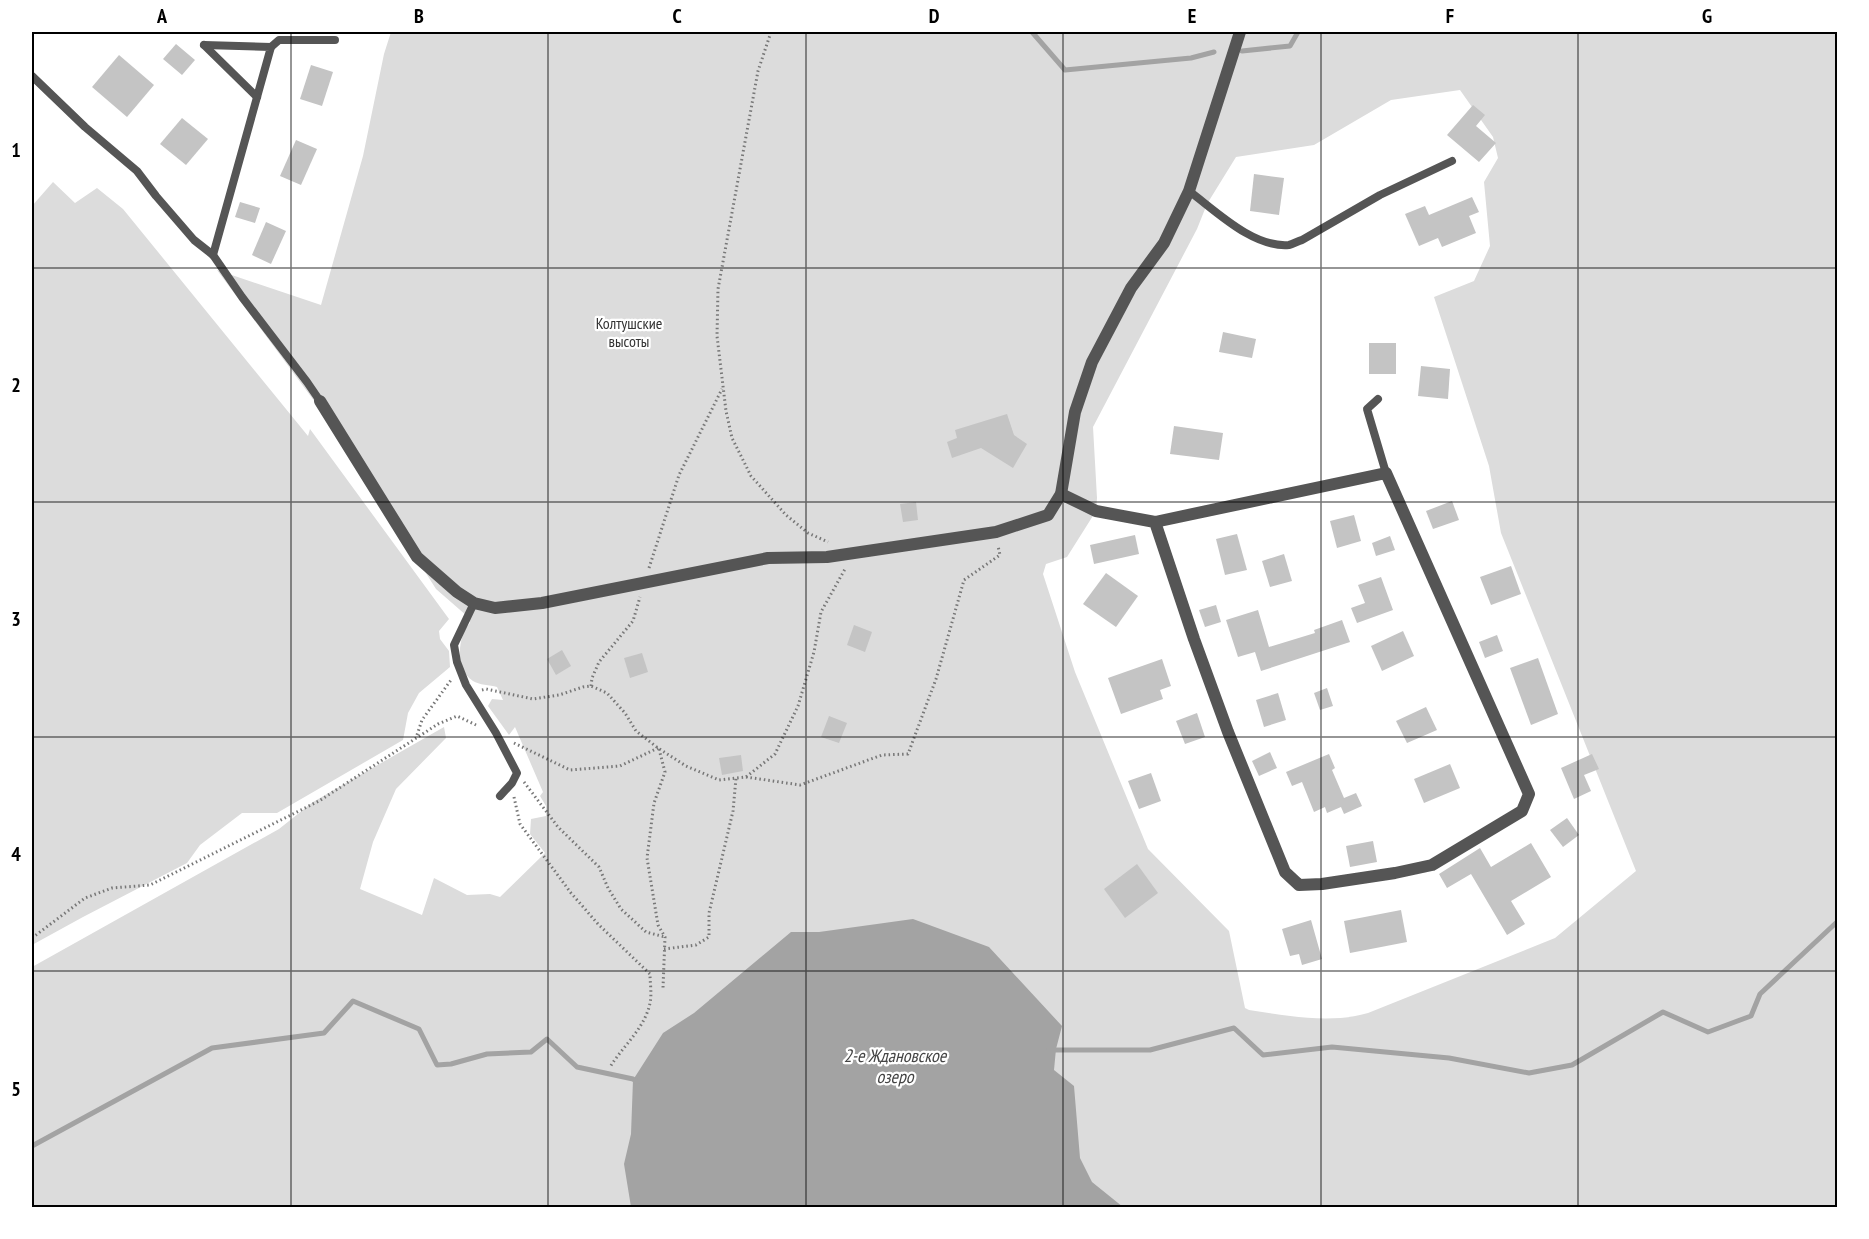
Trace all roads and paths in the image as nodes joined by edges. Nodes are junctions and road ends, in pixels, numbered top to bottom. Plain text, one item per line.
1 (771, 32) edge
2 (1240, 32) edge
3 (335, 40) dead end
4 (271, 47) junction
5 (32, 76) edge
6 (257, 97) junction
7 (1452, 161) dead end
8 (1190, 191) junction
9 (213, 255) junction
10 (723, 387) junction
11 (1378, 399) dead end
12 (320, 401) joint
13 (1386, 473) junction
14 (1061, 494) junction
15 (1155, 522) junction
16 (996, 532) junction
17 (855, 553) junction
18 (645, 583) junction
19 (474, 603) junction
20 (459, 668) junction
21 (591, 687) junction
22 (471, 693) junction
23 (496, 733) junction
24 (417, 737) junction
25 (658, 748) junction
26 (517, 773) junction
27 (746, 777) junction
28 (736, 778) junction
29 (512, 783) junction
30 (500, 796) dead end
31 (665, 937) junction
32 (32, 938) edge
33 (664, 949) junction
34 (663, 988) dead end
35 (610, 1067) dead end

1 - 10 path
2 - 8 street
3 - 4 lane
4 - 6 lane
4 - 6 lane
5 - 9 lane
6 - 9 lane
7 - 8 lane
8 - 14 street
9 - 12 lane
10 - 17 path
10 - 18 path
11 - 13 lane
12 - 19 street
13 - 15 street
13 - 15 street
14 - 15 street
14 - 16 street
16 - 17 street
16 - 27 path
17 - 18 street
17 - 27 path
18 - 19 street
18 - 21 path
19 - 20 lane
20 - 22 lane
20 - 24 path
21 - 22 path
21 - 25 path
22 - 23 lane
23 - 24 path
23 - 25 path
23 - 26 lane
24 - 32 path
25 - 28 path
25 - 31 path
26 - 29 lane
26 - 31 path
27 - 28 path
28 - 33 path
29 - 30 lane
29 - 35 path
31 - 33 path
33 - 34 path

